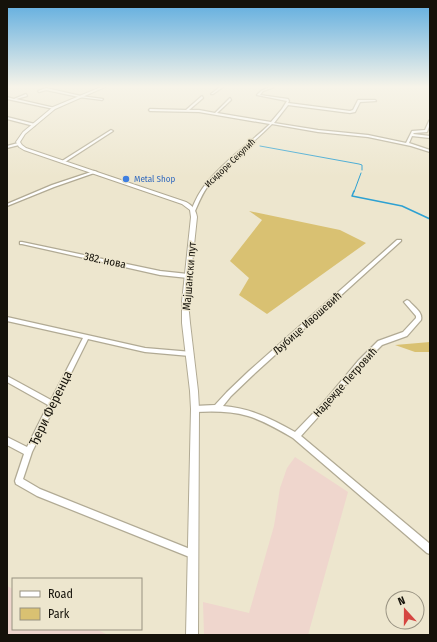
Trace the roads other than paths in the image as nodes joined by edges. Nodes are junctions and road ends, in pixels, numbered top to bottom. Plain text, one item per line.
1 (43, 117) edge
2 (231, 117) edge
3 (277, 117) edge
4 (7, 118) edge
5 (430, 121) edge
6 (272, 124) junction
7 (34, 125) junction
8 (112, 131) dead end
9 (412, 135) junction
10 (430, 137) edge
11 (18, 144) junction
12 (407, 144) junction
13 (7, 147) edge
14 (430, 151) edge
15 (64, 161) junction
16 (95, 172) junction
17 (7, 206) edge
18 (193, 211) junction
19 (399, 241) dead end
20 (22, 244) dead end
21 (188, 276) junction
22 (407, 302) dead end
23 (7, 319) edge
24 (86, 337) junction
25 (190, 354) junction
26 (7, 379) edge
27 (52, 404) junction
28 (218, 408) junction
29 (195, 409) junction
30 (296, 436) junction
31 (7, 441) edge
32 (29, 451) junction
33 (430, 550) edge
34 (192, 554) junction
35 (192, 635) edge

1 - 7 street
2 - 6 street
3 - 6 street, Исидоре Секулић
4 - 7 street
5 - 9 street
6 - 12 street
6 - 18 street, Исидоре Секулић
7 - 11 street
8 - 15 street
9 - 10 street
9 - 12 street
11 - 13 street
11 - 15 street
12 - 14 street
15 - 16 street
16 - 17 street
16 - 18 street
18 - 21 street, Мајшански пут
19 - 28 street, Љубице Ивошевић
20 - 21 street, 382. нова
21 - 25 street, Мајшански пут
22 - 30 street, Надежде Петровић
23 - 24 street
24 - 25 street
24 - 27 street, Ђери Ференца
25 - 29 street, Мајшански пут
26 - 27 street
27 - 32 street, Ђери Ференца
28 - 29 street
28 - 30 street
29 - 34 street, Мајшански пут
30 - 33 street
31 - 32 street
32 - 34 street, Ђери Ференца
34 - 35 street, Мајшански пут

